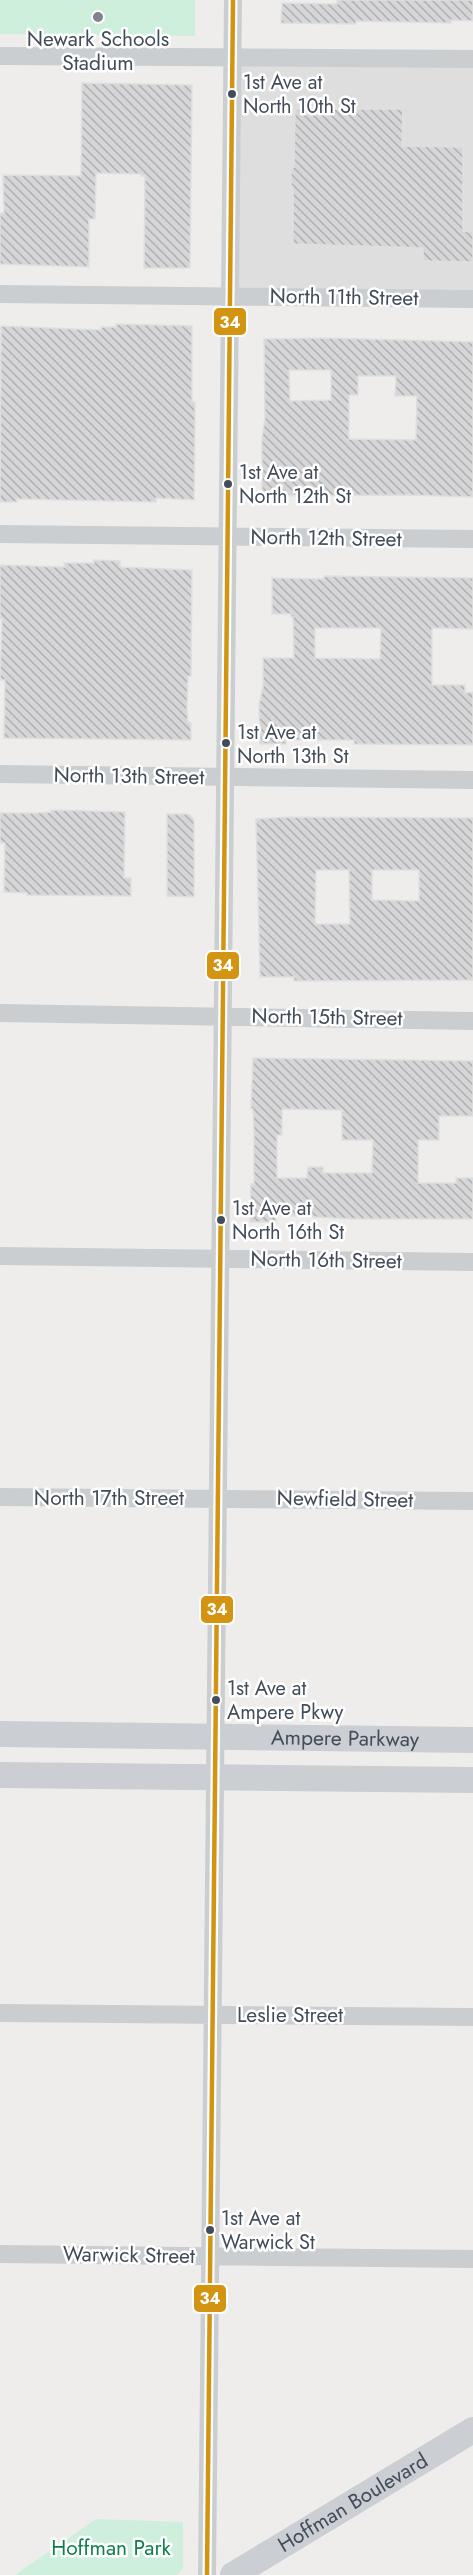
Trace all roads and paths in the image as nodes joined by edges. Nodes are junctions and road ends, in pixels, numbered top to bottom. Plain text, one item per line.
1 (233, 0) edge
2 (0, 56) edge
3 (233, 57) junction
4 (473, 59) edge
5 (0, 294) edge
6 (230, 296) junction
7 (473, 298) edge
8 (0, 534) edge
9 (228, 537) junction
10 (473, 539) edge
11 (0, 774) edge
12 (225, 777) junction
13 (473, 780) edge
14 (0, 1013) edge
15 (223, 1015) junction
16 (473, 1021) edge
17 (0, 1256) edge
18 (220, 1259) junction
19 (473, 1262) edge
20 (0, 1497) edge
21 (218, 1498) junction
22 (473, 1501) edge
23 (0, 1734) edge
24 (216, 1737) junction
25 (473, 1740) edge
26 (0, 1775) edge
27 (215, 1777) junction
28 (473, 1780) edge
29 (0, 2013) edge
30 (212, 2014) junction
31 (473, 2017) edge
32 (0, 2254) edge
33 (210, 2256) junction
34 (473, 2259) edge
35 (473, 2430) edge
36 (207, 2575) edge
37 (233, 2575) edge

1 - 3 street
2 - 3 street
3 - 4 street
3 - 6 street
5 - 6 street, North 11th Street
6 - 7 street, North 11th Street
6 - 9 street
8 - 9 street, North 12th Street
9 - 10 street, North 12th Street
9 - 12 street
11 - 12 street, North 13th Street
12 - 13 street, North 13th Street
12 - 15 street
14 - 15 street, North 15th Street
15 - 16 street, North 15th Street
15 - 18 street
17 - 18 street, North 16th Street
18 - 19 street, North 16th Street
18 - 21 street
20 - 21 street, North 17th Street
21 - 22 street, Newfield Street
21 - 24 street
23 - 24 street, Ampere Parkway
24 - 25 street, Ampere Parkway
24 - 27 street
26 - 27 street, Ampere Parkway
27 - 28 street, Ampere Parkway
27 - 30 street
29 - 30 street, Leslie Street
30 - 31 street, Leslie Street
30 - 33 street
32 - 33 street, Warwick Street
33 - 34 street, Warwick Street
33 - 36 street
35 - 37 street, Hoffman Boulevard

